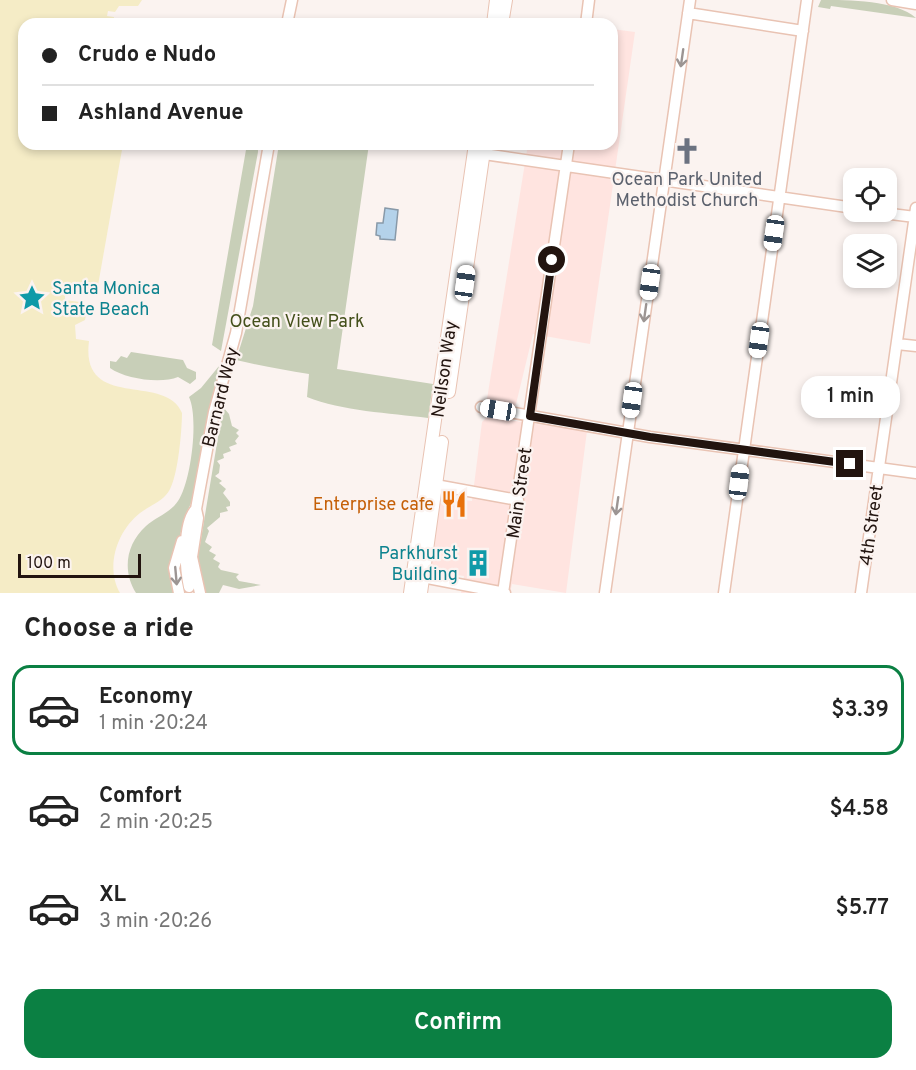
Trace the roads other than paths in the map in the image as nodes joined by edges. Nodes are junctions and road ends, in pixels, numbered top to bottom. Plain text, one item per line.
1 (292, 0) edge
2 (496, 0) edge
3 (506, 0) edge
4 (589, 0) edge
5 (690, 0) edge
6 (807, 0) edge
7 (892, 0) edge
8 (916, 4) edge
9 (688, 13) junction
10 (288, 18) edge
11 (494, 18) edge
12 (503, 18) edge
13 (587, 18) edge
14 (803, 32) junction
15 (267, 150) edge
16 (479, 150) edge
17 (484, 150) edge
18 (568, 150) edge
19 (566, 167) junction
20 (664, 181) junction
21 (779, 198) junction
22 (843, 207) edge
23 (897, 212) edge
24 (915, 212) edge
25 (897, 344) junction
26 (916, 346) edge
27 (481, 407) dead end
28 (530, 416) junction
29 (628, 431) junction
30 (743, 448) junction
31 (879, 468) junction
32 (916, 473) edge
33 (431, 484) junction
34 (518, 500) junction
35 (193, 514) junction
36 (418, 576) junction
37 (179, 593) edge
38 (192, 593) edge
39 (200, 593) edge
40 (410, 593) edge
41 (421, 593) edge
42 (503, 593) edge
43 (605, 593) edge
44 (724, 593) edge
45 (861, 593) edge

1 - 10 street
2 - 11 main road
3 - 12 main road
4 - 13 street
5 - 9 street
6 - 14 street
7 - 8 street
9 - 14 street
9 -> 20 street
14 - 21 street
15 - 35 street, Barnard Way
16 - 33 main road, Neilson Way
17 - 19 street
18 - 19 street, Main Street
19 - 20 street
19 - 28 street, Main Street
20 - 21 street
20 -> 29 street
21 - 22 street
21 - 30 street
23 - 24 street
24 - 25 street, 4th Street
25 - 26 street
25 - 31 street, 4th Street
27 - 28 street
28 - 29 street
28 - 34 street, Main Street
29 - 30 street
29 -> 43 street
30 - 31 street
30 - 44 street
31 - 32 street
31 - 45 street, 4th Street
33 - 34 street
33 - 36 main road, Neilson Way
34 - 42 street, Main Street
35 -> 37 street, Barnard Way
35 - 38 street, Barnard Way
35 - 39 street, Barnard Way
36 - 40 main road, Neilson Way
36 - 41 main road, Neilson Way
36 - 42 street

